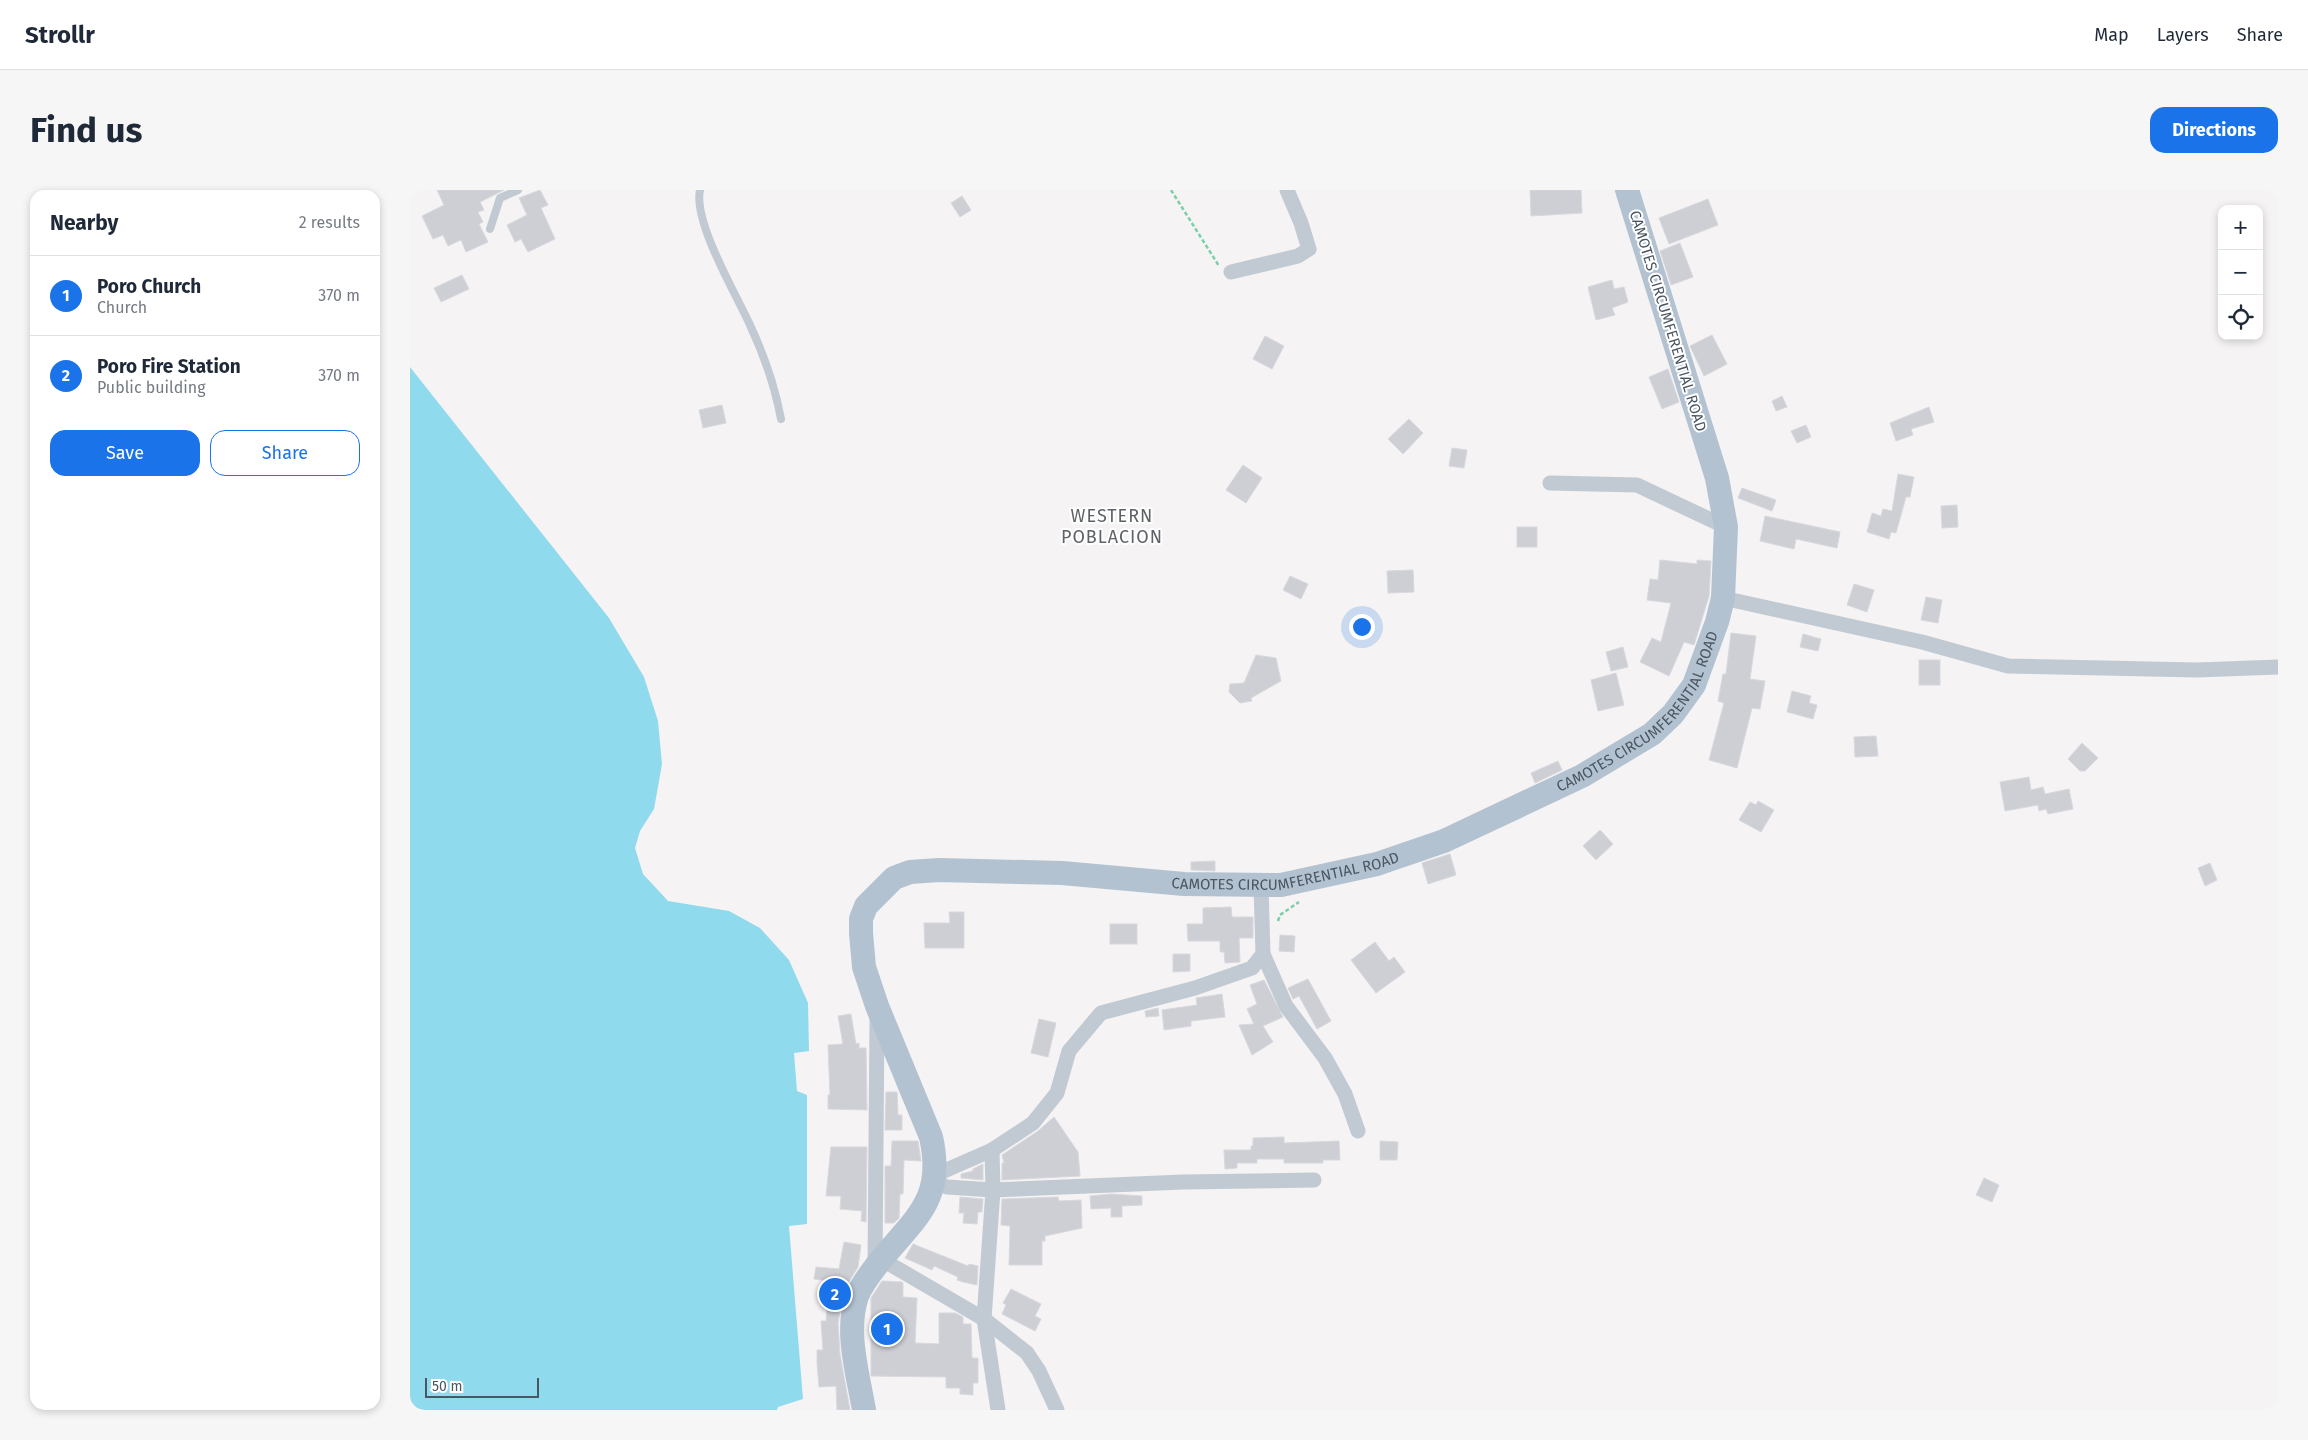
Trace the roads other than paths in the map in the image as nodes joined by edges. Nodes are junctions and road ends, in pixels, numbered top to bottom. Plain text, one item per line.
1 (518, 190) edge
2 (700, 190) edge
3 (1287, 190) edge
4 (1627, 190) edge
5 (490, 230) dead end
6 (1231, 272) road end
7 (781, 419) dead end
8 (1550, 483) dead end
9 (1726, 527) junction
10 (1723, 598) junction
11 (2278, 667) edge
12 (1261, 886) junction
13 (1263, 954) junction
14 (877, 1006) junction
15 (1358, 1132) dead end
16 (992, 1150) junction
17 (935, 1178) junction
18 (1314, 1180) dead end
19 (993, 1190) junction
20 (878, 1263) junction
21 (984, 1319) junction
22 (864, 1410) edge
23 (998, 1410) edge
24 (1058, 1410) edge

1 - 5 lane
2 - 7 lane
3 - 6 street
4 - 9 main road, CAMOTES CIRCUMFERENTIAL ROAD
8 - 9 street
9 - 10 main road, CAMOTES CIRCUMFERENTIAL ROAD
10 - 11 street
10 - 12 main road, CAMOTES CIRCUMFERENTIAL ROAD
12 - 13 street
12 - 14 main road, CAMOTES CIRCUMFERENTIAL ROAD
13 - 15 street
13 - 16 street
14 - 17 main road, CAMOTES CIRCUMFERENTIAL ROAD
14 - 20 street
16 - 17 street
16 - 19 street
17 - 19 street
17 - 20 main road, CAMOTES CIRCUMFERENTIAL ROAD
18 - 19 street
19 - 21 street
20 - 21 street
20 - 22 main road, CAMOTES CIRCUMFERENTIAL ROAD
21 - 23 street
21 - 24 street

